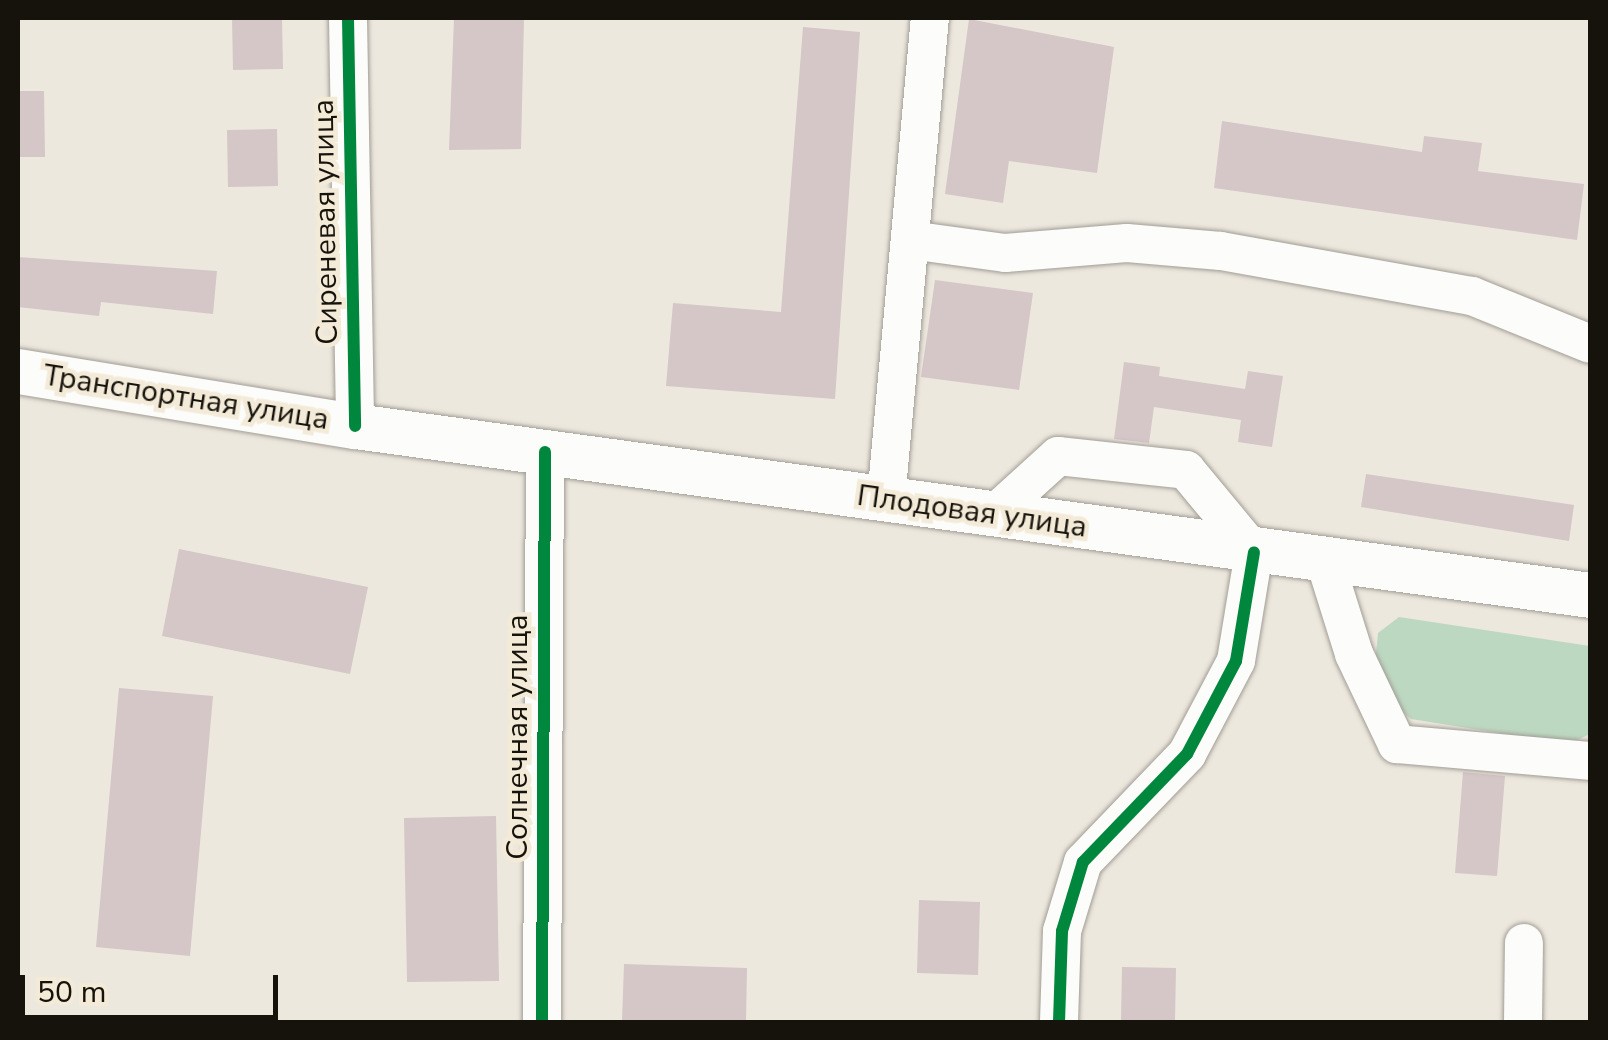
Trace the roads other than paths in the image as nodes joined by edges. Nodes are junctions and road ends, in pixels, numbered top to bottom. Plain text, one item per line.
1 (348, 18) edge
2 (930, 18) edge
3 (910, 240) junction
4 (1590, 344) edge
5 (18, 371) edge
6 (354, 426) junction
7 (545, 452) junction
8 (886, 500) junction
9 (993, 515) junction
10 (1254, 552) junction
11 (1324, 558) junction
12 (1590, 595) edge
13 (1590, 761) edge
14 (1524, 943) dead end
15 (542, 1022) edge
16 (1059, 1022) edge
17 (1523, 1022) edge

1 - 6 street, Сиреневая улица
2 - 3 street
3 - 4 street
3 - 8 street
5 - 6 main road, Транспортная улица
6 - 7 main road, Плодовая улица
7 - 8 main road, Плодовая улица
7 - 15 street, Солнечная улица
8 - 9 main road, Плодовая улица
9 - 10 main road, Плодовая улица
9 - 10 street
10 - 11 main road, Плодовая улица
10 - 16 street
11 - 12 main road, Плодовая улица
11 - 13 street
14 - 17 street

